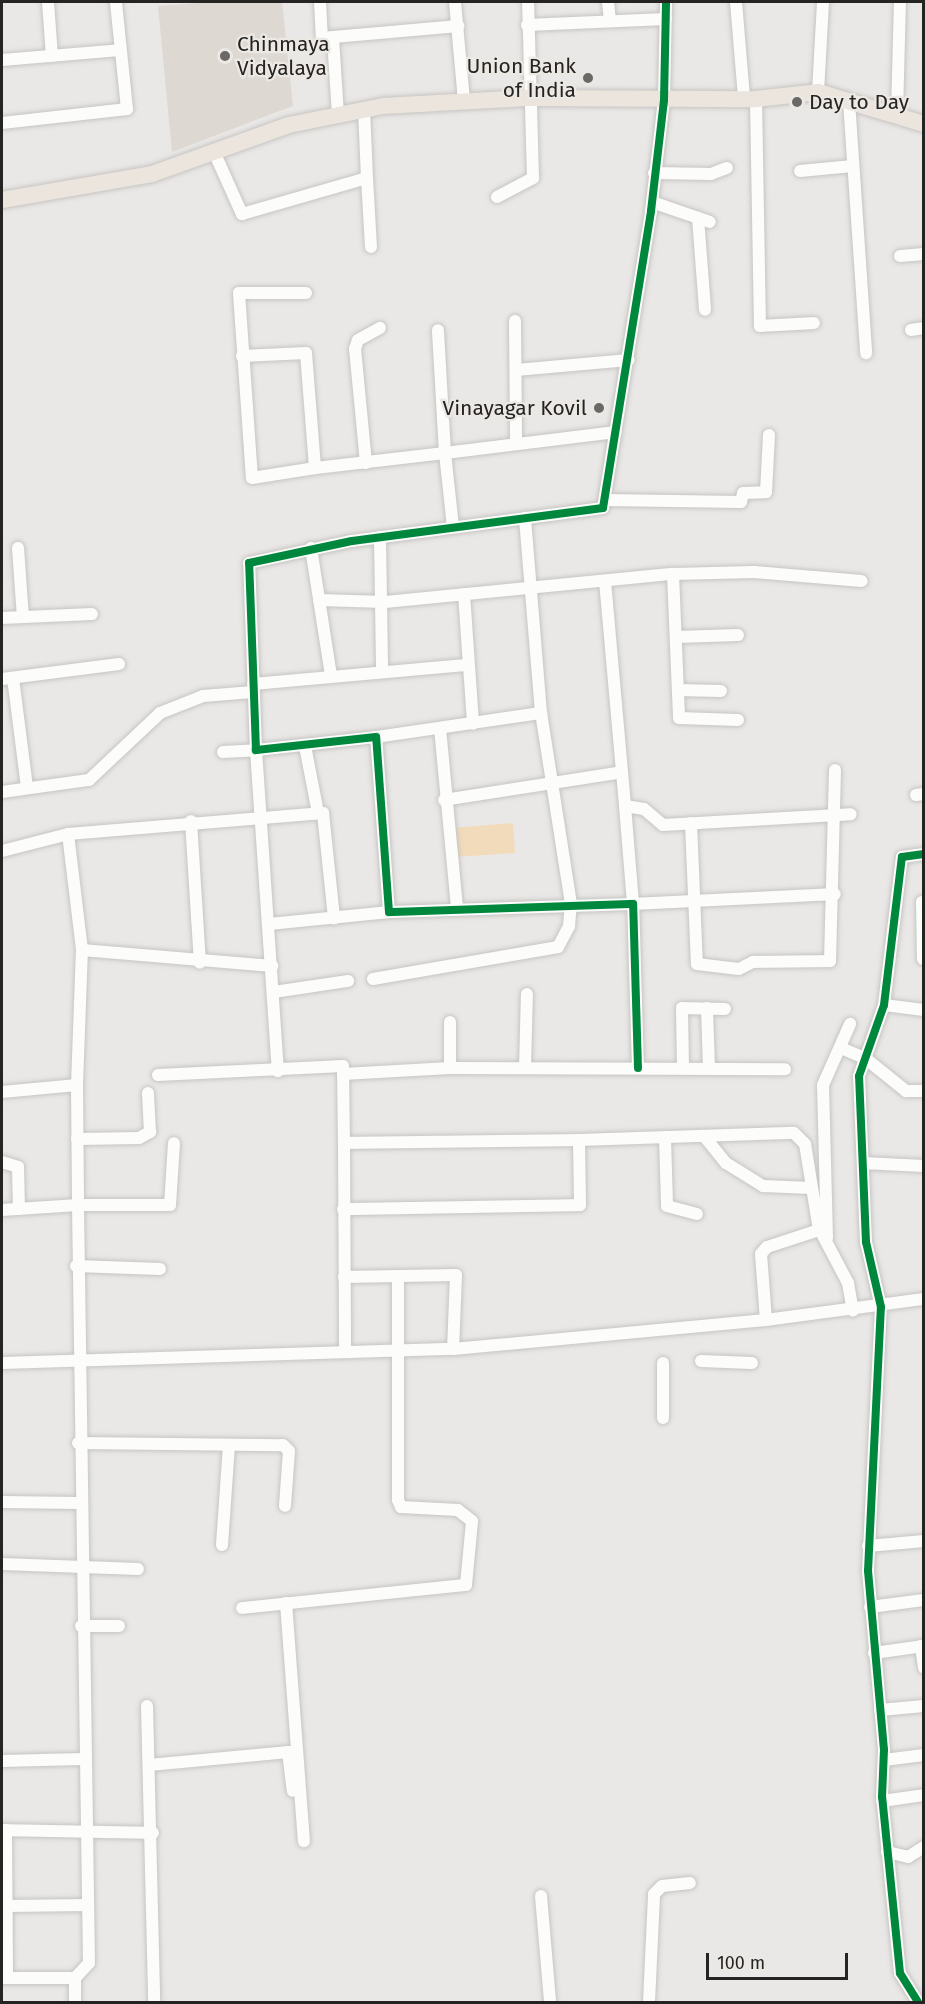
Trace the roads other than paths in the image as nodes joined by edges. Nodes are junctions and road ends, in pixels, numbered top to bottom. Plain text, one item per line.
1 (48, 2) edge
2 (116, 2) edge
3 (320, 2) edge
4 (454, 2) edge
5 (528, 2) edge
6 (608, 2) edge
7 (666, 2) edge
8 (736, 2) edge
9 (823, 2) edge
10 (900, 2) edge
11 (666, 19) junction
12 (609, 21) junction
13 (527, 24) junction
14 (458, 26) junction
15 (333, 38) junction
16 (120, 50) junction
17 (52, 56) junction
18 (2, 60) edge
19 (818, 92) junction
20 (528, 98) junction
21 (750, 99) junction
22 (464, 100) junction
23 (664, 100) junction
24 (849, 101) junction
25 (364, 110) junction
26 (897, 114) junction
27 (338, 115) junction
28 (2, 123) edge
29 (924, 124) edge
30 (215, 154) junction
31 (853, 166) junction
32 (727, 168) dead end
33 (800, 171) dead end
34 (654, 174) junction
35 (367, 178) junction
36 (497, 197) dead end
37 (2, 199) edge
38 (652, 202) junction
39 (371, 247) dead end
40 (924, 254) edge
41 (900, 256) dead end
42 (306, 293) dead end
43 (705, 310) dead end
44 (514, 321) dead end
45 (814, 323) dead end
46 (380, 328) dead end
47 (438, 330) dead end
48 (866, 353) dead end
49 (242, 356) junction
50 (629, 360) junction
51 (516, 370) junction
52 (616, 432) junction
53 (770, 435) dead end
54 (516, 444) junction
55 (445, 453) junction
56 (366, 463) junction
57 (315, 468) junction
58 (605, 500) junction
59 (525, 518) junction
60 (453, 527) junction
61 (380, 537) junction
62 (18, 548) dead end
63 (311, 548) junction
64 (673, 574) junction
65 (605, 581) junction
66 (862, 581) dead end
67 (531, 588) junction
68 (464, 594) junction
69 (319, 600) junction
70 (385, 602) junction
71 (92, 614) dead end
72 (23, 617) junction
73 (2, 618) edge
74 (738, 635) dead end
75 (676, 637) junction
76 (119, 664) dead end
77 (468, 665) junction
78 (382, 668) junction
79 (331, 676) junction
80 (7, 679) edge
81 (253, 688) junction
82 (678, 690) junction
83 (721, 691) dead end
84 (540, 713) junction
85 (738, 720) dead end
86 (473, 724) junction
87 (440, 728) junction
88 (376, 737) junction
89 (305, 746) junction
90 (256, 750) junction
91 (223, 752) dead end
92 (835, 770) dead end
93 (622, 772) junction
94 (552, 783) junction
95 (27, 788) junction
96 (2, 792) edge
97 (444, 800) junction
98 (625, 806) junction
99 (318, 813) junction
100 (851, 814) dead end
101 (835, 815) junction
102 (261, 816) junction
103 (190, 821) junction
104 (691, 823) junction
105 (68, 834) junction
106 (2, 851) edge
107 (924, 854) edge
108 (835, 894) junction
109 (695, 902) junction
110 (923, 902) edge
111 (571, 904) junction
112 (633, 904) junction
113 (899, 904) junction
114 (457, 909) junction
115 (389, 912) junction
116 (334, 918) junction
117 (269, 924) junction
118 (82, 950) junction
119 (923, 959) edge
120 (200, 963) junction
121 (272, 966) junction
122 (373, 979) dead end
123 (348, 981) dead end
124 (274, 992) junction
125 (527, 994) dead end
126 (884, 1005) junction
127 (707, 1008) junction
128 (725, 1009) dead end
129 (924, 1010) edge
130 (450, 1022) dead end
131 (850, 1024) dead end
132 (841, 1048) junction
133 (865, 1058) junction
134 (450, 1068) junction
135 (525, 1068) junction
136 (638, 1068) junction
137 (683, 1068) junction
138 (709, 1068) junction
139 (785, 1069) dead end
140 (278, 1071) junction
141 (343, 1074) junction
142 (158, 1075) dead end
143 (77, 1085) junction
144 (924, 1091) edge
145 (2, 1092) edge
146 (148, 1093) dead end
147 (704, 1136) junction
148 (664, 1137) junction
149 (77, 1139) junction
150 (579, 1140) junction
151 (174, 1143) dead end
152 (344, 1143) junction
153 (2, 1162) edge
154 (863, 1163) junction
155 (924, 1166) edge
156 (811, 1188) junction
157 (78, 1205) junction
158 (19, 1209) junction
159 (343, 1209) junction
160 (2, 1210) edge
161 (697, 1214) dead end
162 (823, 1234) junction
163 (76, 1266) junction
164 (160, 1269) dead end
165 (398, 1276) junction
166 (344, 1277) junction
167 (924, 1299) edge
168 (881, 1307) junction
169 (853, 1311) junction
170 (766, 1320) junction
171 (453, 1349) junction
172 (401, 1350) junction
173 (345, 1352) junction
174 (701, 1361) dead end
175 (82, 1363) junction
176 (663, 1363) dead end
177 (752, 1363) dead end
178 (2, 1364) edge
179 (663, 1418) dead end
180 (78, 1443) junction
181 (229, 1444) junction
182 (2, 1502) edge
183 (79, 1503) junction
184 (285, 1506) dead end
185 (924, 1541) edge
186 (222, 1545) dead end
187 (868, 1546) junction
188 (2, 1564) edge
189 (80, 1568) junction
190 (138, 1569) dead end
191 (924, 1600) edge
192 (286, 1603) junction
193 (870, 1607) junction
194 (242, 1608) dead end
195 (81, 1626) junction
196 (119, 1626) dead end
197 (922, 1646) edge
198 (874, 1653) junction
199 (924, 1668) edge
200 (147, 1706) dead end
201 (924, 1706) edge
202 (880, 1710) junction
203 (924, 1755) edge
204 (82, 1759) junction
205 (884, 1760) junction
206 (2, 1761) edge
207 (149, 1765) junction
208 (924, 1795) edge
209 (882, 1801) junction
210 (297, 1823) dead end
211 (4, 1830) edge
212 (84, 1830) junction
213 (153, 1833) junction
214 (304, 1841) dead end
215 (924, 1847) edge
216 (887, 1852) junction
217 (690, 1883) dead end
218 (541, 1896) dead end
219 (87, 1905) junction
220 (6, 1906) junction
221 (4, 1978) edge
222 (75, 1978) junction
223 (75, 2002) edge
224 (154, 2002) edge
225 (550, 2002) edge
226 (649, 2002) edge
227 (918, 2002) edge

1 - 17 street
2 - 16 street
3 - 15 street
4 - 14 street
5 - 13 street
6 - 12 street
7 - 11 street
8 - 21 street
9 - 19 street
10 - 26 street
11 - 12 street
11 - 23 street
12 - 13 street
13 - 20 street
14 - 15 street
14 - 22 street
15 - 27 street
16 - 17 street
16 - 28 street
17 - 18 street
19 - 21 main road
19 - 24 main road
20 - 22 main road
20 - 23 main road
20 - 36 street
21 - 23 main road
21 - 45 street
22 - 25 main road
23 - 34 street
24 - 26 main road
24 - 31 street
25 - 27 main road
25 - 35 street
26 - 29 main road
27 - 30 main road
30 - 35 street
30 - 37 main road
31 - 33 street
31 - 48 street
32 - 34 street
34 - 38 street
35 - 39 street
38 - 43 street
38 - 50 street
40 - 41 street
42 - 49 street
44 - 51 street
46 - 56 street
47 - 55 street
49 - 57 street
49 - 57 street
50 - 51 street
50 - 52 street
51 - 54 street
52 - 54 street
52 - 58 street
53 - 58 street
54 - 55 street
55 - 56 street
55 - 60 street
56 - 57 street
58 - 59 street
59 - 60 street
59 - 67 street
60 - 61 street
61 - 63 street
61 - 70 street
62 - 72 street
63 - 69 street
63 - 81 street
64 - 65 street
64 - 66 street
64 - 75 street
65 - 67 street
65 - 93 street
67 - 68 street
67 - 84 street
68 - 70 street
68 - 77 street
69 - 70 street
69 - 79 street
70 - 78 street
71 - 72 street
72 - 73 street
74 - 75 street
75 - 82 street
76 - 80 street
77 - 78 street
77 - 86 street
78 - 79 street
79 - 81 street
80 - 95 street
81 - 90 street
81 - 95 street
82 - 83 street
82 - 85 street
84 - 86 street
84 - 94 street
86 - 87 street
87 - 88 street
87 - 97 street
88 - 89 street
88 - 115 street
89 - 90 street
89 - 99 street
90 - 91 street
90 - 102 street
92 - 101 street
93 - 94 street
93 - 98 street
94 - 97 street
94 - 111 street
95 - 96 street
97 - 114 street
98 - 104 street
98 - 112 street
99 - 102 street
99 - 116 street
100 - 101 street
101 - 104 street
101 - 108 street
102 - 103 street
102 - 117 street
103 - 105 street
103 - 120 street
104 - 109 street
105 - 106 street
105 - 118 street
107 - 113 street
108 - 109 street
108 - 109 street
109 - 112 street
110 - 113 street
110 - 119 street
111 - 112 street
111 - 114 street
111 - 122 street
112 - 136 street
113 - 126 street
114 - 115 street
115 - 116 street
116 - 117 street
117 - 121 street
118 - 120 street
118 - 143 street
120 - 121 street
121 - 124 street
123 - 124 street
124 - 140 street
125 - 135 street
126 - 129 street
126 - 133 street
127 - 128 street
127 - 137 street
127 - 138 street
130 - 134 street
131 - 132 street
132 - 133 street
132 - 162 street
133 - 144 street
133 - 154 street
134 - 135 street
134 - 141 street
135 - 136 street
136 - 137 street
137 - 138 street
138 - 139 street
140 - 141 street
140 - 142 street
141 - 152 street
143 - 145 street
143 - 149 street
146 - 149 street
147 - 148 street
147 - 156 street
147 - 156 street
148 - 150 street
148 - 161 street
149 - 157 street
150 - 152 street
150 - 159 street
151 - 157 street
152 - 159 street
153 - 158 street
154 - 155 street
154 - 168 street
156 - 162 street
157 - 158 street
157 - 163 street
158 - 160 street
159 - 166 street
162 - 169 street
162 - 170 street
163 - 164 street
163 - 175 street
165 - 166 street
165 - 171 street
165 - 172 street
166 - 173 street
167 - 168 street
168 - 169 street
168 - 187 street
169 - 170 street
170 - 171 street
171 - 172 street
172 - 173 street
172 - 192 street
173 - 175 street
174 - 177 street
175 - 178 street
175 - 180 street
176 - 179 street
180 - 181 street
180 - 183 street
181 - 184 street
181 - 186 street
182 - 183 street
183 - 189 street
185 - 187 street
187 - 193 street
188 - 189 street
189 - 190 street
189 - 195 street
191 - 193 street
192 - 194 street
192 - 214 street
193 - 198 street
195 - 196 street
195 - 204 street
197 - 198 street
197 - 199 street
198 - 202 street
200 - 207 street
201 - 202 street
202 - 205 street
203 - 205 street
204 - 206 street
204 - 212 street
205 - 209 street
207 - 210 street
207 - 213 street
208 - 209 street
209 - 216 street
211 - 212 street
211 - 220 street
212 - 213 street
212 - 219 street
213 - 224 street
215 - 216 street
216 - 227 street
217 - 226 street
218 - 225 street
219 - 220 street
219 - 222 street
220 - 221 street
221 - 222 street
222 - 223 street

